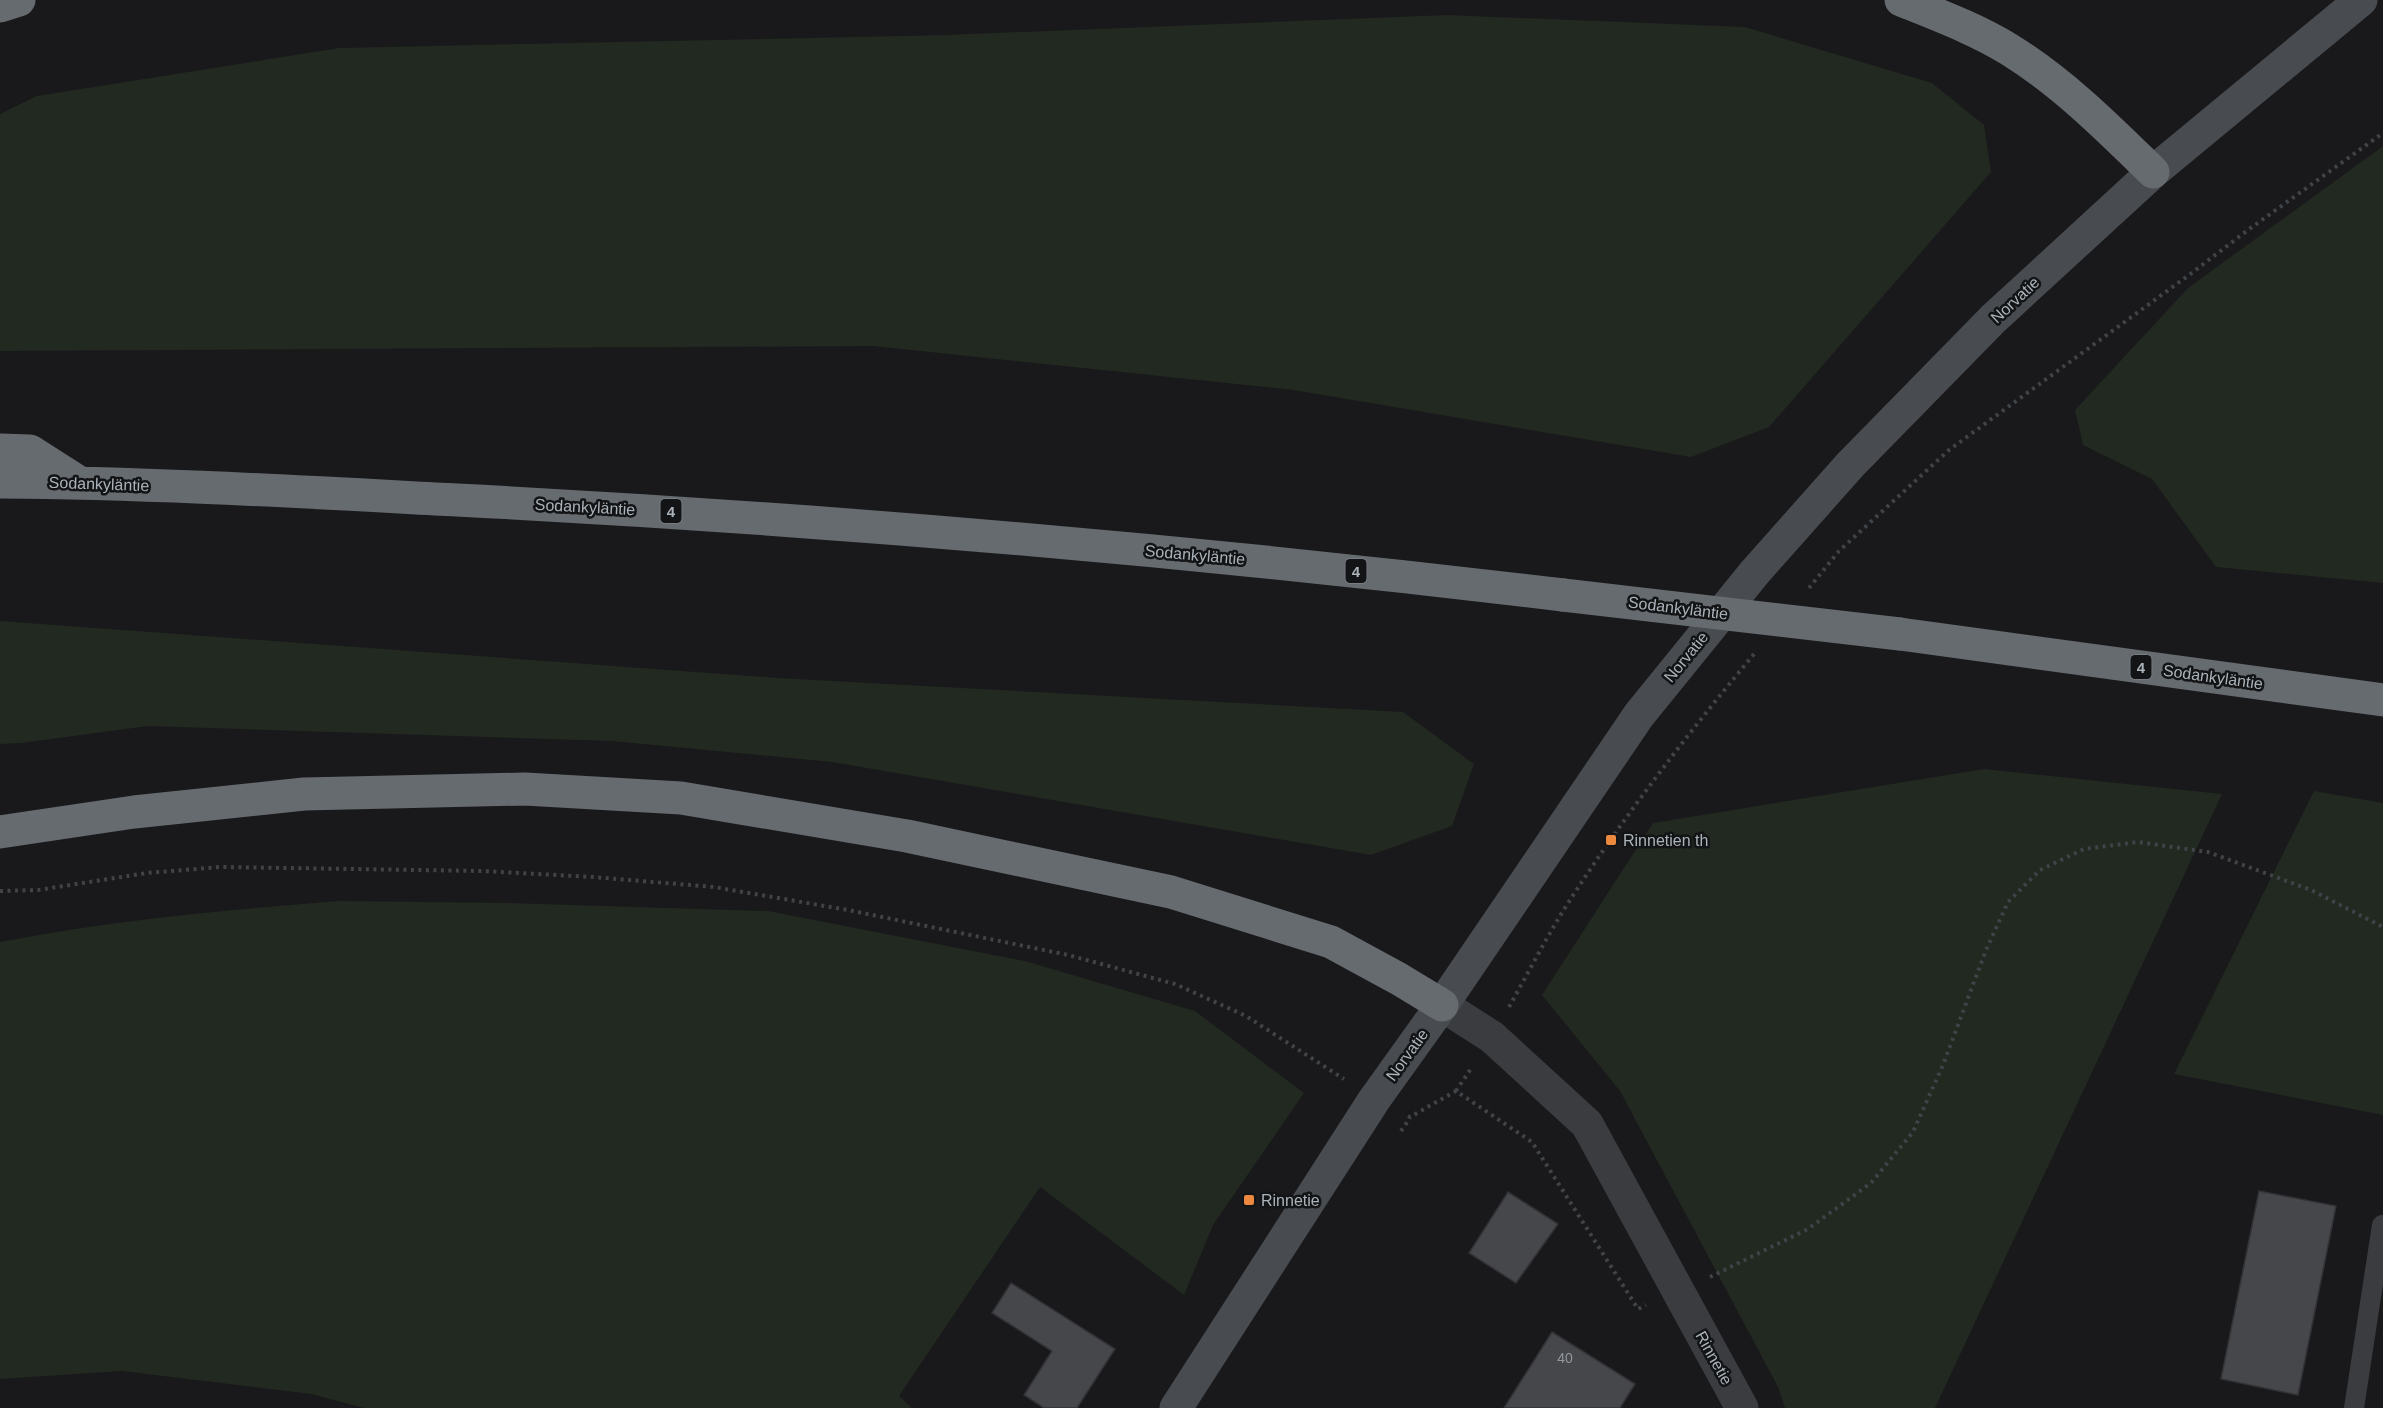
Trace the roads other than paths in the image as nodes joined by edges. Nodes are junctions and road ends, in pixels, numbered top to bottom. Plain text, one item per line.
1 (19, 0) edge
2 (1901, 0) edge
3 (2361, 0) edge
4 (0, 6) edge
5 (2152, 172) junction
6 (0, 450) edge
7 (0, 482) edge
8 (80, 483) junction
9 (2383, 700) edge
10 (0, 832) edge
11 (1442, 1005) junction
12 (2382, 1225) edge
13 (1176, 1408) edge
14 (1742, 1408) edge
15 (2354, 1408) edge

1 - 4 highway
2 - 5 highway
3 - 5 main road, Norvatie
5 - 11 main road, Norvatie
6 - 8 highway
7 - 8 highway, Sodankyläntie / 4
8 - 9 highway, Sodankyläntie / 4, bridge
10 - 11 highway
11 - 13 main road, Norvatie
11 - 14 street, Rinnetie
12 - 15 lane

